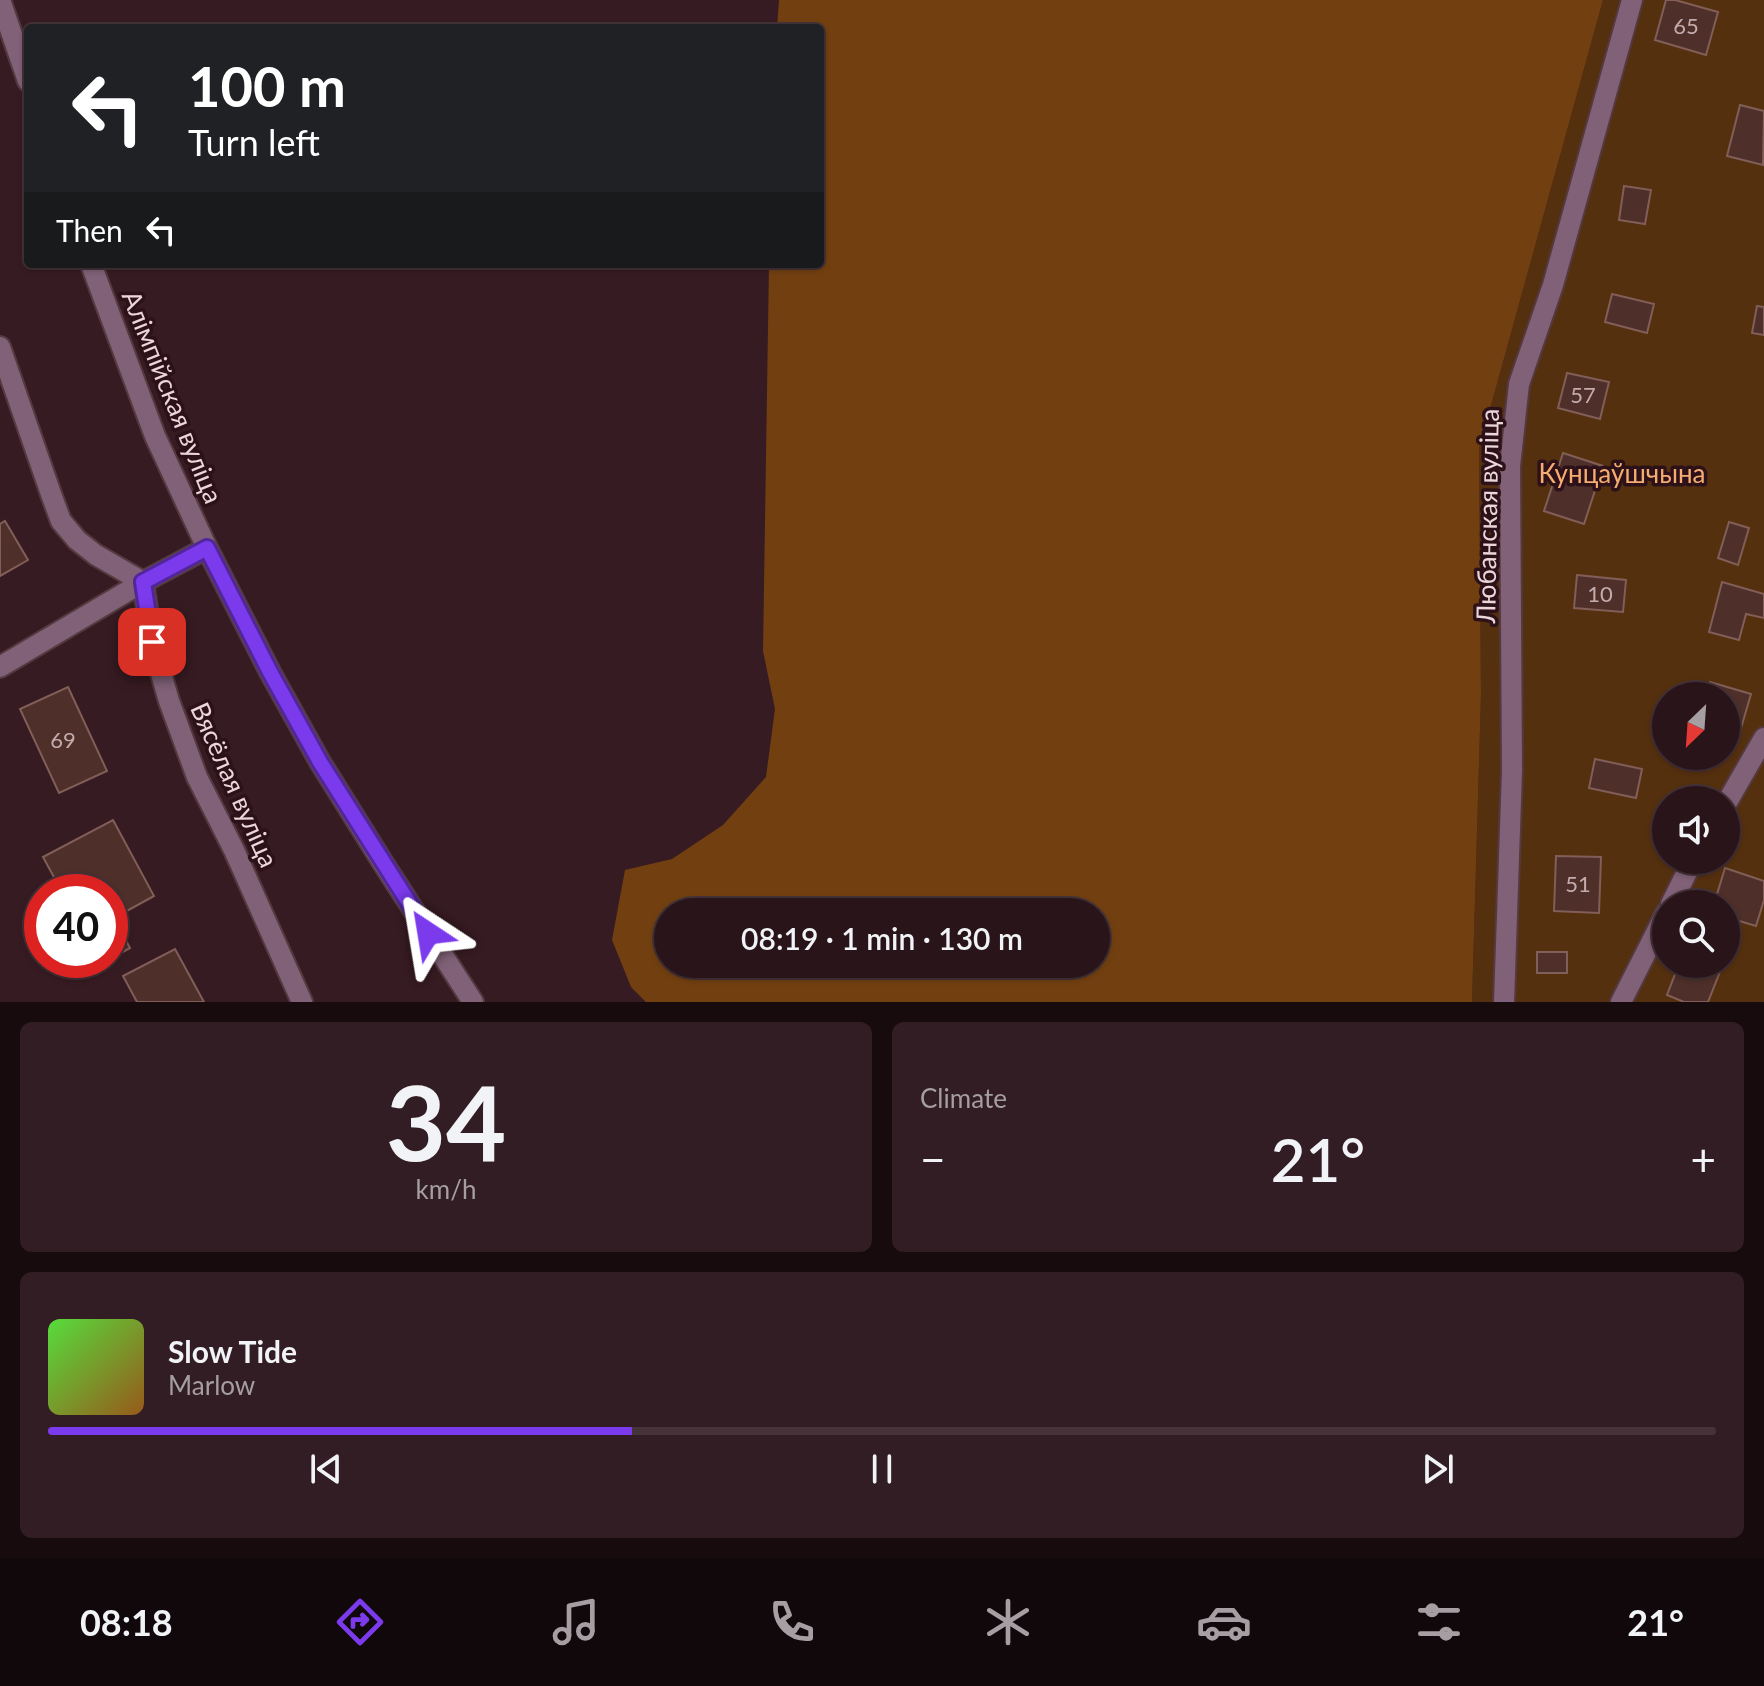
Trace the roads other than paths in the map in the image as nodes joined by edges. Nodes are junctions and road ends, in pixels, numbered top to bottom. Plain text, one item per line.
1 (0, 0) edge
2 (1632, 0) edge
3 (24, 69) edge
4 (92, 268) edge
5 (0, 347) edge
6 (207, 548) junction
7 (143, 582) junction
8 (0, 667) edge
9 (1764, 738) edge
10 (1736, 786) edge
11 (1652, 941) edge
12 (302, 1002) edge
13 (473, 1002) edge
14 (1504, 1002) edge
15 (1621, 1002) edge

1 - 3 street
2 - 14 street, Любанская вуліца
4 - 6 street, Алімпійская вуліца
5 - 7 street
6 - 7 street
6 - 13 street, Алімпійская вуліца
7 - 8 street
7 - 12 street, Вясёлая вуліца
9 - 10 street
11 - 15 street

